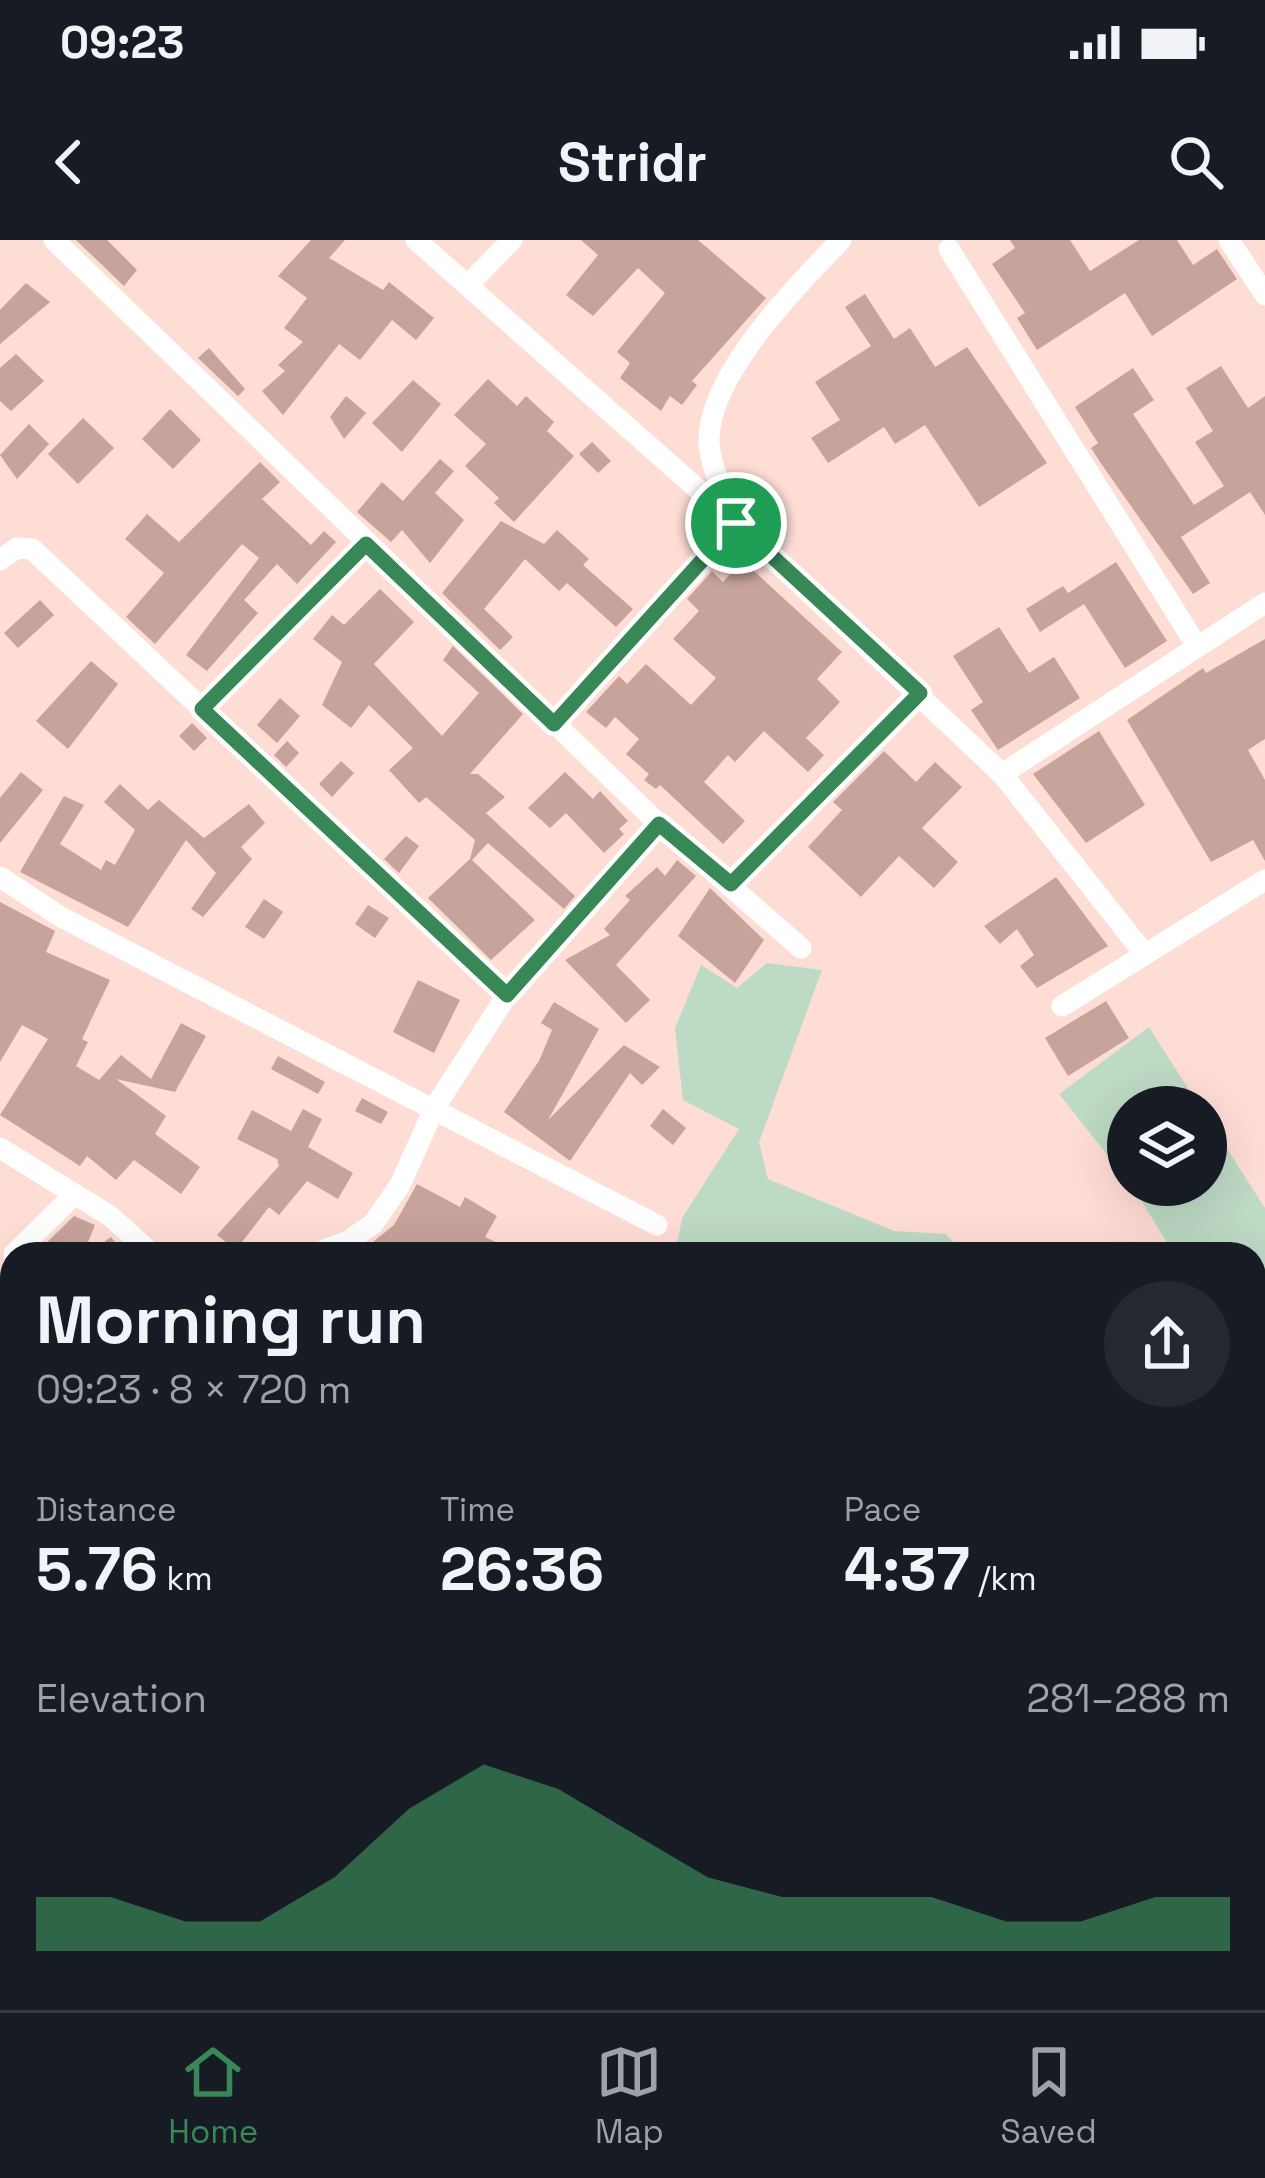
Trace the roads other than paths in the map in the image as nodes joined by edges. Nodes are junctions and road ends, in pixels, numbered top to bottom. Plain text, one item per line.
1 (54, 240) edge
2 (416, 240) edge
3 (512, 240) edge
4 (842, 240) edge
5 (1228, 240) edge
6 (949, 249) dead end
7 (468, 285) junction
8 (1265, 295) edge
9 (736, 523) junction
10 (366, 544) junction
11 (0, 560) edge
12 (1265, 603) edge
13 (1195, 644) junction
14 (920, 693) junction
15 (202, 709) junction
16 (554, 724) junction
17 (1002, 773) junction
18 (659, 824) junction
19 (0, 877) edge
20 (1265, 880) edge
21 (731, 884) junction
22 (801, 948) dead end
23 (1143, 952) junction
24 (507, 995) junction
25 (1062, 1006) dead end
26 (435, 1107) junction
27 (0, 1148) edge
28 (74, 1195) junction
29 (657, 1225) dead end
30 (26, 1242) edge
31 (139, 1242) edge
32 (345, 1242) edge

1 - 10 street
2 - 7 street
3 - 7 street
4 - 9 street
5 - 8 street
6 - 13 street
7 - 9 street
9 - 14 street
9 - 16 street
10 - 15 street
10 - 16 street
11 - 15 street
12 - 13 street
13 - 17 street
14 - 17 street
14 - 21 street
15 - 24 street
16 - 18 street
17 - 23 street
18 - 21 street
18 - 24 street
19 - 26 street
20 - 23 street
21 - 22 street
23 - 25 street
24 - 26 street
26 - 29 street
26 - 32 street
27 - 28 street
28 - 30 street
28 - 31 street

